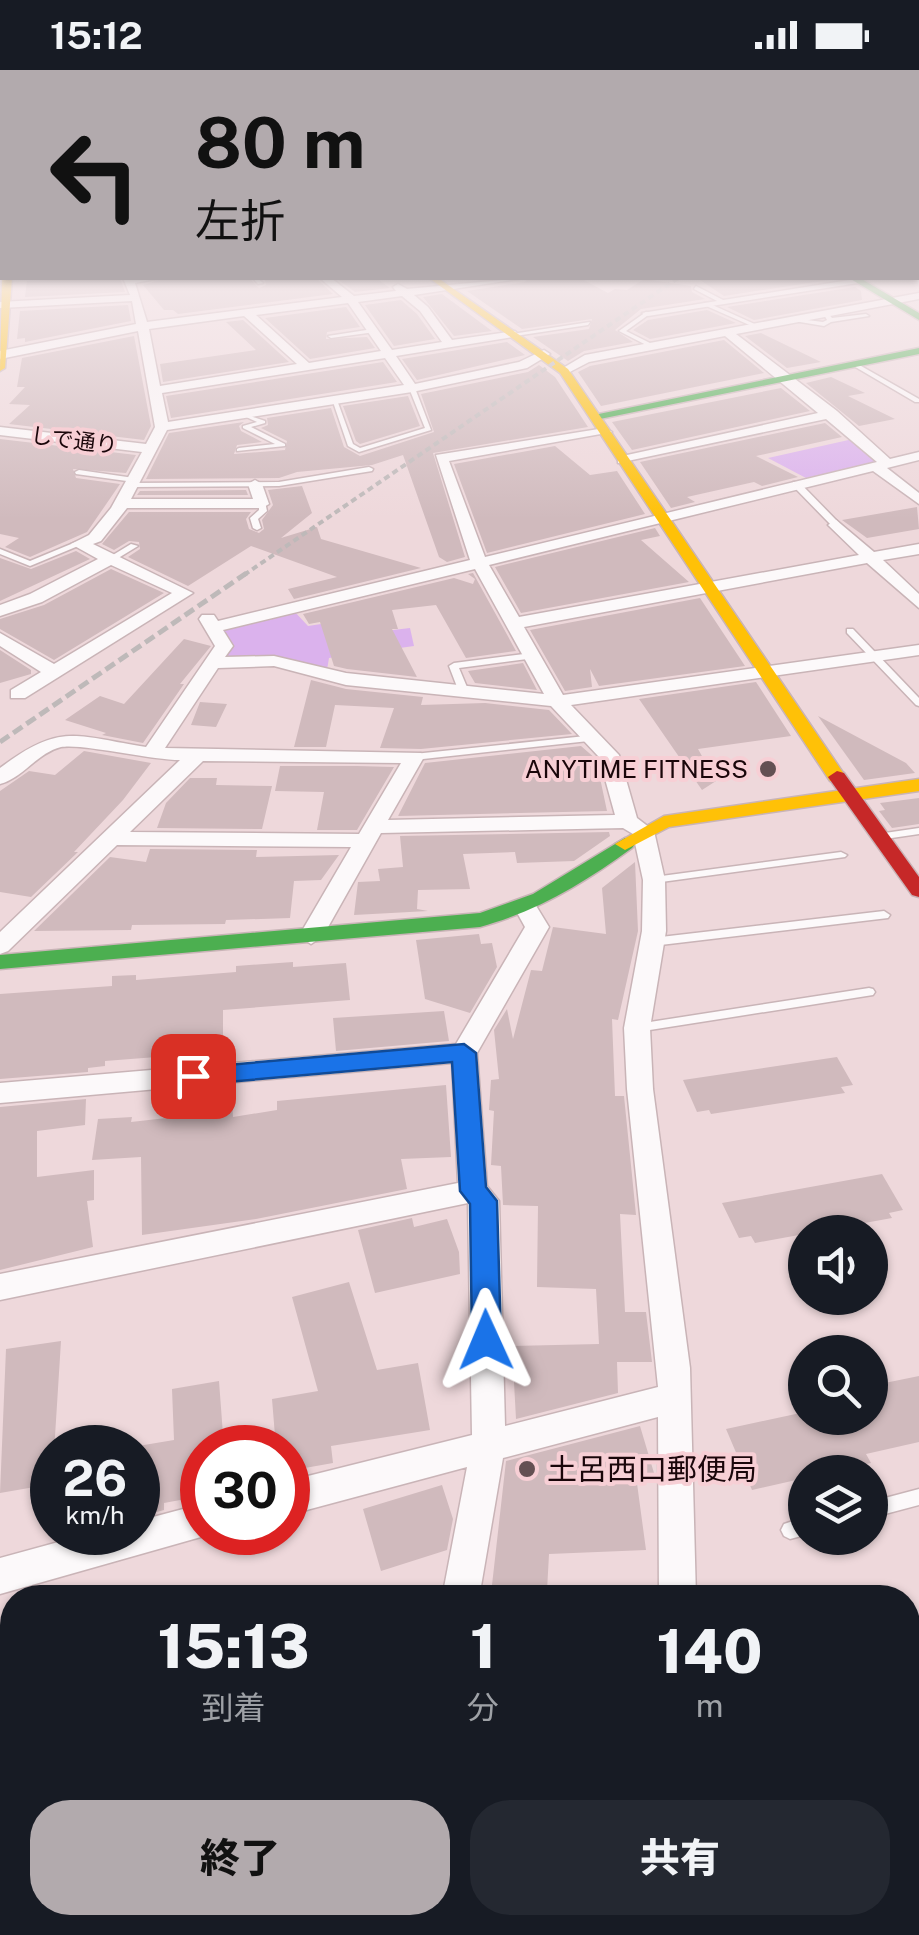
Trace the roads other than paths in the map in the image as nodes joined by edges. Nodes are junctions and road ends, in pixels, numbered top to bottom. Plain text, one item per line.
1 (61, 345) edge
2 (147, 345) edge
3 (283, 345) edge
4 (383, 345) edge
5 (443, 345) edge
6 (531, 345) edge
7 (657, 345) edge
8 (743, 345) edge
9 (652, 346) joint
10 (919, 351) edge
11 (389, 354) junction
12 (544, 354) junction
13 (1, 359) edge
14 (854, 364) junction
15 (307, 367) junction
16 (564, 371) junction
17 (785, 378) junction
18 (412, 388) junction
19 (157, 390) junction
20 (334, 400) junction
21 (918, 401) edge
22 (246, 414) junction
23 (832, 414) junction
24 (600, 424) junction
25 (162, 427) junction
26 (0, 431) edge
27 (148, 450) junction
28 (239, 450) dead end
29 (919, 456) edge
30 (623, 460) junction
31 (881, 464) junction
32 (369, 469) dead end
33 (79, 472) dead end
34 (133, 482) junction
35 (255, 484) junction
36 (796, 484) junction
37 (919, 500) edge
38 (122, 503) junction
39 (262, 504) junction
40 (664, 517) junction
41 (836, 524) joint
42 (256, 528) dead end
43 (79, 544) junction
44 (134, 546) dead end
45 (919, 549) edge
46 (0, 552) edge
47 (112, 558) junction
48 (870, 558) junction
49 (480, 562) junction
50 (712, 588) junction
51 (919, 603) edge
52 (0, 611) edge
53 (515, 623) junction
54 (850, 631) dead end
55 (0, 638) edge
56 (919, 650) edge
57 (532, 656) junction
58 (875, 656) junction
59 (213, 663) junction
60 (52, 671) junction
61 (769, 673) junction
62 (464, 692) junction
63 (18, 694) dead end
64 (558, 701) junction
65 (919, 703) edge
66 (595, 738) junction
67 (151, 754) junction
68 (196, 755) junction
69 (414, 757) junction
70 (0, 778) edge
71 (919, 785) edge
72 (848, 796) junction
73 (635, 826) junction
74 (919, 831) edge
75 (369, 834) junction
76 (878, 837) junction
77 (114, 838) junction
78 (841, 855) dead end
79 (654, 880) junction
80 (919, 891) edge
81 (528, 908) junction
82 (884, 915) dead end
83 (311, 936) junction
84 (652, 942) junction
85 (0, 946) edge
86 (0, 962) edge
87 (868, 992) dead end
88 (637, 1028) junction
89 (464, 1053) junction
90 (0, 1093) edge
91 (473, 1191) junction
92 (0, 1287) edge
93 (674, 1398) junction
94 (488, 1444) junction
95 (310, 1492) edge
96 (919, 1497) edge
97 (888, 1505) edge
98 (180, 1527) edge
99 (0, 1576) edge
100 (462, 1585) edge
101 (678, 1585) edge

1 - 13 street
2 - 19 street
3 - 15 street
4 - 11 street
5 - 11 street
6 - 12 street
7 - 9 street
8 - 17 street
9 - 16 street
10 - 14 street
11 - 15 street
11 - 18 street
12 - 16 street
12 - 18 street
14 - 17 street
14 - 21 lane
15 - 19 street
16 - 24 street
17 - 23 street
17 - 24 street
18 - 20 street
18 - 20 lane
19 - 25 street
20 - 22 street
22 - 25 street
22 - 28 lane
23 - 30 street
23 - 31 street
24 - 30 street
24 - 49 street
25 - 27 street
26 - 27 street, しで通り
27 - 34 street
29 - 31 street
30 - 40 street
31 - 36 street
31 - 37 street
32 - 35 lane
33 - 34 lane
34 - 35 lane
34 - 38 street
35 - 39 street
36 - 40 street
36 - 41 lane
38 - 39 street
38 - 43 street
39 - 42 lane
40 - 49 street
40 - 50 street
41 - 48 street
43 - 46 lane
43 - 47 street
44 - 47 lane
45 - 48 street
47 - 52 street
47 - 60 street
48 - 50 street
48 - 51 street
49 - 53 street
49 - 59 street
50 - 53 street
50 - 61 street
53 - 57 street
54 - 58 lane
55 - 60 street
56 - 58 street
57 - 62 lane
57 - 64 street
58 - 61 street
58 - 65 lane
59 - 62 street
59 - 67 street
60 - 63 street
61 - 64 street
61 - 72 street
62 - 64 street
64 - 66 street
66 - 69 lane
66 - 73 street
67 - 68 street
67 - 70 street
68 - 69 street
68 - 77 street
69 - 75 street
71 - 72 street
72 - 73 street
72 - 76 street
73 - 75 street
73 - 79 street
73 - 81 street
74 - 76 lane
75 - 77 street
75 - 83 street
76 - 80 street
77 - 85 street
78 - 79 lane
79 - 84 street
81 - 83 street
81 - 89 street
82 - 84 lane
83 - 86 street
84 - 88 street
87 - 88 lane
88 - 93 street
89 - 90 street
89 - 91 street
91 - 92 street
91 - 94 street
93 - 94 street
93 - 101 street
94 - 95 street
94 - 100 street
96 - 97 lane
98 - 99 street

